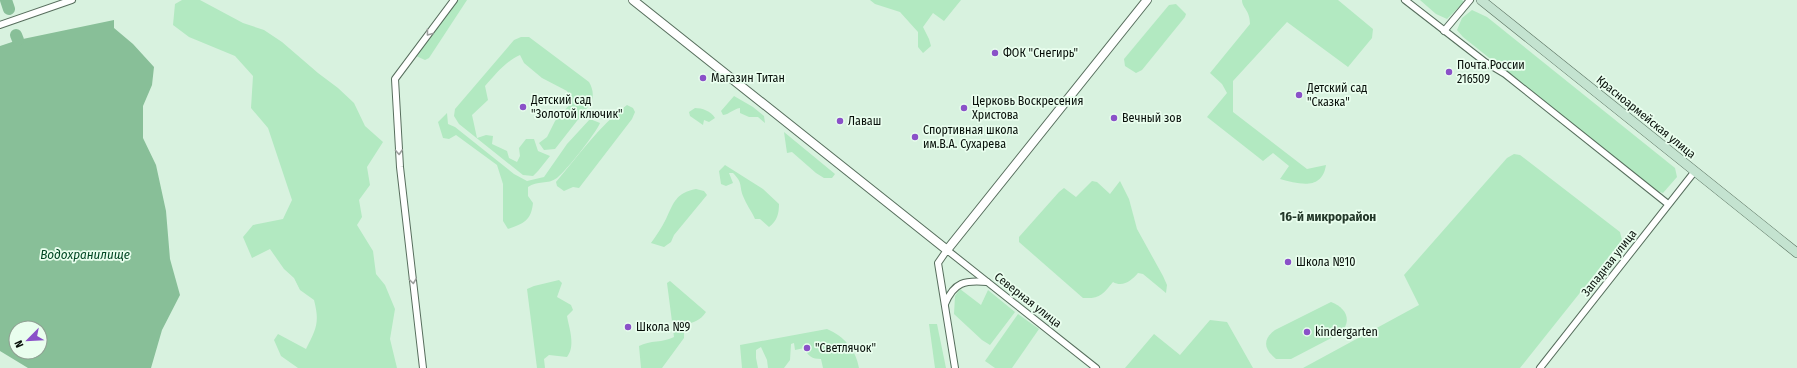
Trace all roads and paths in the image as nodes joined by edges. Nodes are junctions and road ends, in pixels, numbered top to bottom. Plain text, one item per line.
1 (72, 0) edge
2 (633, 0) edge
3 (1147, 0) edge
4 (1405, 0) edge
5 (1470, 0) edge
6 (1481, 0) edge
7 (453, 1) edge
8 (0, 25) edge
9 (1444, 31) junction
10 (1695, 171) junction
11 (1668, 204) junction
12 (947, 250) junction
13 (1797, 253) edge
14 (988, 282) junction
15 (945, 306) junction
16 (423, 368) edge
17 (955, 368) edge
18 (1096, 368) edge
19 (1540, 368) edge

1 - 8 street
2 - 12 street
3 - 12 street
4 - 9 street
5 - 9 street
6 - 10 main road, Красноармейская улица
7 -> 16 street
9 - 11 street
10 - 11 street, Западная улица
10 - 13 main road, Красноармейская улица
11 - 19 street, Западная улица
12 - 14 street, Северная улица
12 - 15 street
14 - 15 street
14 - 18 street, Северная улица
15 - 17 street

